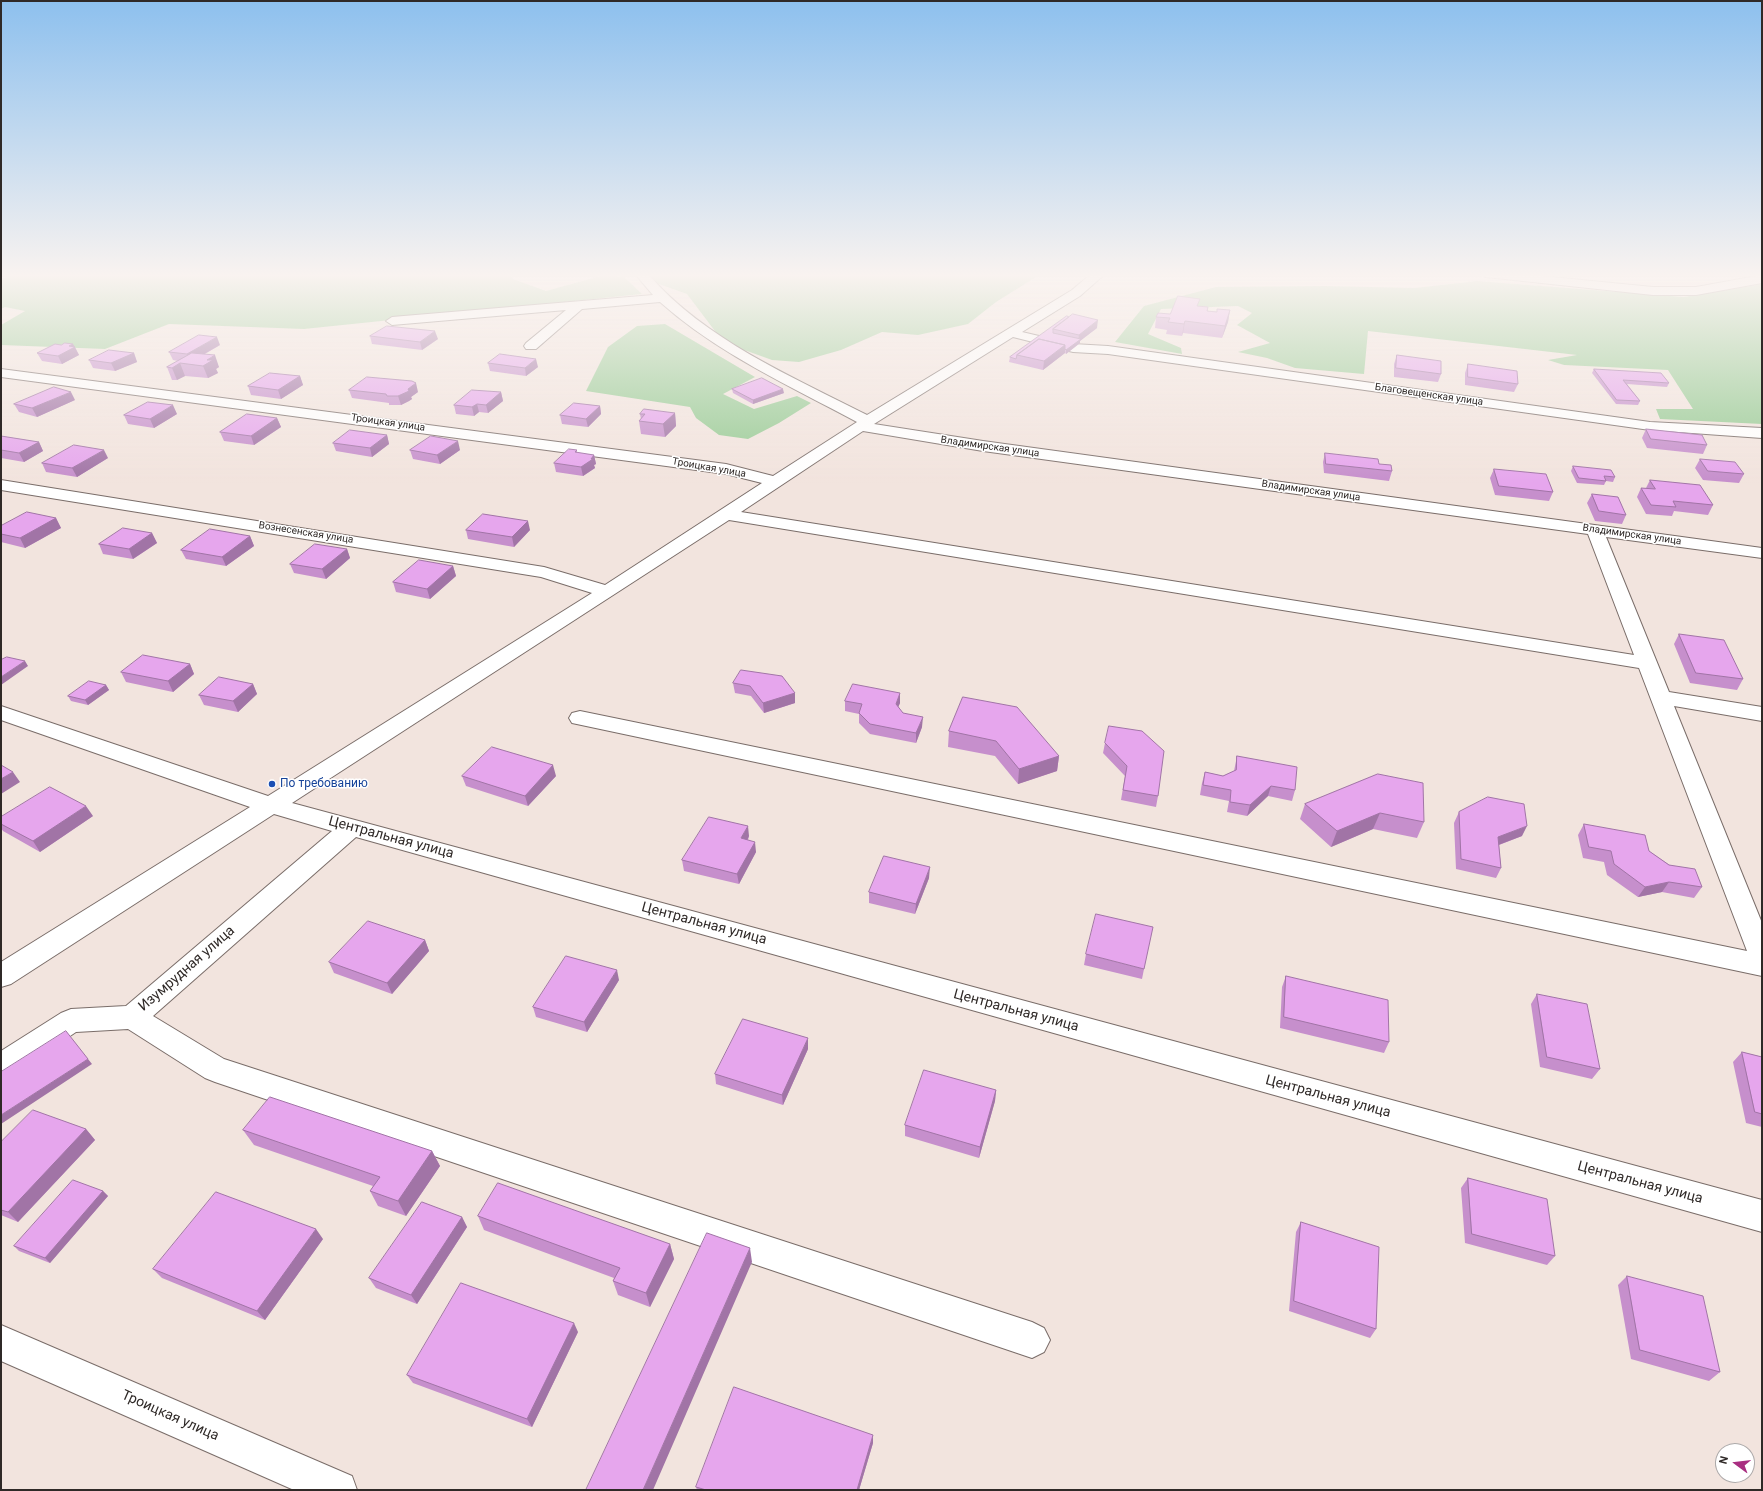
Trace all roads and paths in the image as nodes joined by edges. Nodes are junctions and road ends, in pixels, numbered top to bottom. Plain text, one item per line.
1 (534, 344) edge
2 (728, 344) edge
3 (994, 344) edge
4 (1055, 344) edge
5 (531, 346) dead end
6 (1, 373) edge
7 (863, 424) junction
8 (1762, 433) edge
9 (774, 481) junction
10 (1, 485) edge
11 (724, 514) junction
12 (1595, 530) junction
13 (1762, 552) edge
14 (607, 592) junction
15 (1647, 663) junction
16 (1661, 697) junction
17 (1, 713) edge
18 (1762, 714) edge
19 (580, 718) dead end
20 (270, 805) junction
21 (351, 828) junction
22 (1762, 956) edge
23 (1762, 965) edge
24 (1, 976) edge
25 (132, 1017) junction
26 (1, 1067) edge
27 (1762, 1216) edge
28 (1032, 1340) dead end
29 (1, 1343) edge
30 (338, 1490) edge

1 - 5 street
2 - 7 street, Владимирская улица
3 - 7 street
4 - 8 street, Благовещенская улица
6 - 9 street, Троицкая улица
7 - 9 street
7 - 12 street, Владимирская улица
9 - 11 street
10 - 14 street, Вознесенская улица
11 - 14 street
11 - 15 street
12 - 13 street, Владимирская улица
12 - 15 street
14 - 20 street
15 - 16 street
16 - 18 street
16 - 22 street
17 - 20 street, Центральная улица
19 - 23 street
20 - 21 street, Центральная улица
20 - 24 street
21 - 25 street, Изумрудная улица
21 - 27 street, Центральная улица
25 - 26 street, Изумрудная улица
25 - 28 street
29 - 30 street, Троицкая улица

